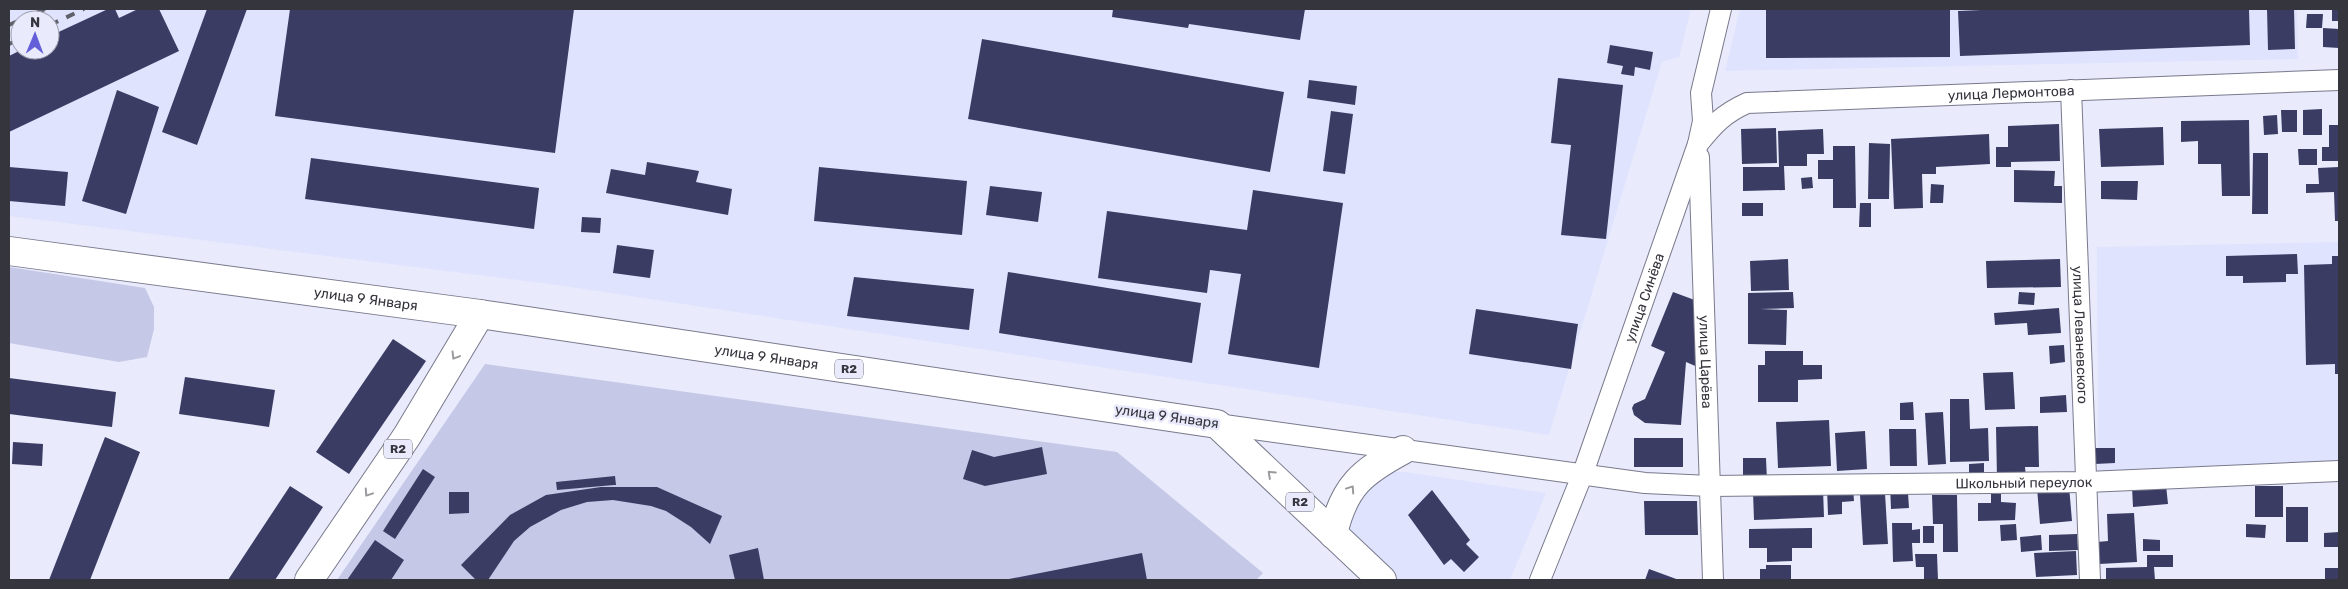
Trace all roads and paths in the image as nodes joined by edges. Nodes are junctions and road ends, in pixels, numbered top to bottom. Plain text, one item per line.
1 (1721, 9) edge
2 (2339, 80) edge
3 (2071, 90) junction
4 (1698, 144) junction
5 (9, 251) edge
6 (480, 314) junction
7 (1217, 424) junction
8 (1404, 450) junction
9 (2339, 471) edge
10 (1583, 473) junction
11 (2087, 482) junction
12 (1710, 486) junction
13 (1333, 534) junction
14 (309, 580) edge
15 (1382, 580) edge
16 (1540, 580) edge
17 (1713, 580) edge
18 (2090, 580) edge

1 - 4 street, улица Синёва
2 - 3 street, улица Лермонтова
3 - 4 street, улица Лермонтова
3 - 11 street, улица Леваневского
4 - 10 street, улица Синёва
4 - 12 street, улица Царёва
5 - 6 main road, улица 9 Января
6 - 7 main road, улица 9 Января / R2
6 -> 14 main road, R2
7 - 8 street, улица 9 Января
13 -> 7 main road, R2
8 - 10 street, улица 9 Января
13 -> 8 main road
9 - 11 street, Школьный переулок
10 - 12 street, Школьный переулок
10 - 16 street, улица Синёва
11 - 12 street, Школьный переулок
11 - 18 street, улица Леваневского
12 - 17 street, улица Царёва
13 - 15 main road, R2

